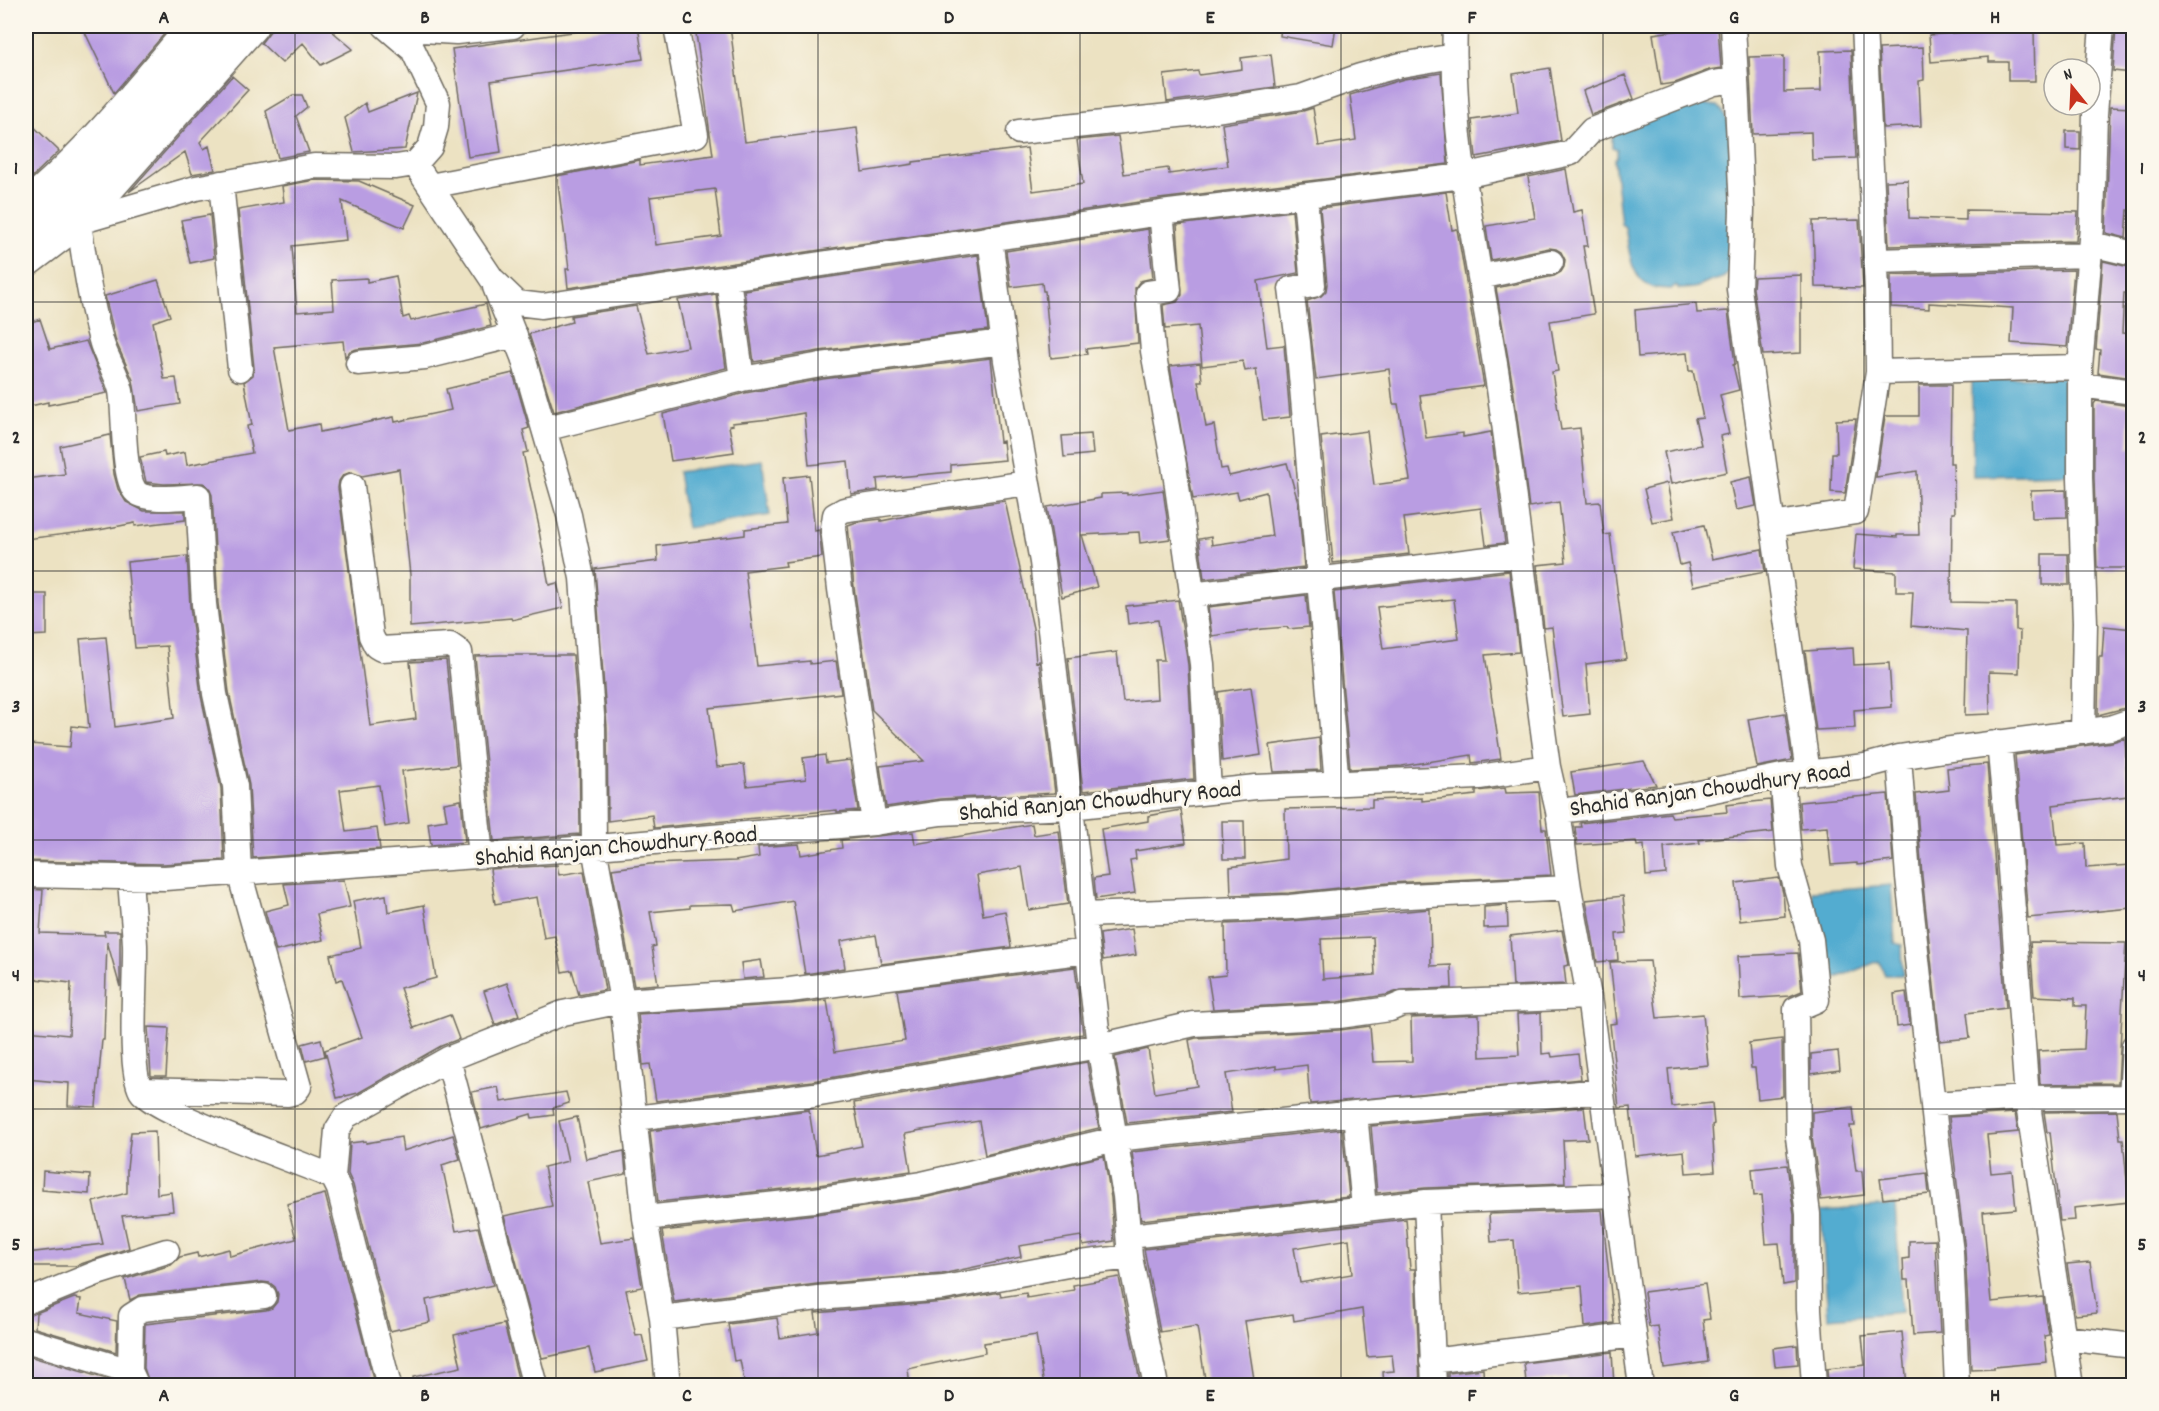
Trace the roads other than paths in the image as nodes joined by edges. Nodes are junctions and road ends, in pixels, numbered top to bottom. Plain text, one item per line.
1 (194, 26) edge
2 (217, 26) edge
3 (253, 26) edge
4 (513, 26) edge
5 (676, 26) edge
6 (1455, 26) edge
7 (1733, 26) edge
8 (1864, 26) edge
9 (2102, 26) edge
10 (387, 27) edge
11 (1454, 56) junction
12 (1737, 80) junction
13 (1019, 132) dead end
14 (415, 164) junction
15 (1462, 176) junction
16 (221, 183) junction
17 (430, 186) junction
18 (1305, 197) junction
19 (26, 205) edge
20 (1161, 213) junction
21 (79, 222) junction
22 (26, 232) edge
23 (990, 238) junction
24 (2090, 249) junction
25 (2133, 254) edge
26 (1875, 261) junction
27 (26, 262) edge
28 (1551, 262) dead end
29 (1480, 277) junction
30 (492, 279) junction
31 (728, 279) junction
32 (514, 335) junction
33 (1003, 342) junction
34 (358, 363) dead end
35 (240, 369) dead end
36 (1878, 372) junction
37 (2080, 376) junction
38 (742, 379) junction
39 (2133, 392) edge
40 (544, 429) junction
41 (1028, 483) junction
42 (352, 486) dead end
43 (1772, 525) junction
44 (1521, 555) junction
45 (1319, 580) junction
46 (1191, 595) junction
47 (2133, 720) edge
48 (2083, 732) junction
49 (1999, 742) junction
50 (1899, 757) junction
51 (1548, 767) junction
52 (1808, 773) junction
53 (1782, 776) junction
54 (1337, 784) junction
55 (1209, 791) junction
56 (1070, 807) junction
57 (1558, 811) junction
58 (874, 823) junction
59 (594, 847) junction
60 (481, 856) junction
61 (239, 872) junction
62 (26, 875) edge
63 (130, 877) junction
64 (1569, 888) junction
65 (1084, 915) junction
66 (1087, 951) junction
67 (1589, 997) junction
68 (622, 1001) junction
69 (1099, 1046) junction
70 (2133, 1046) edge
71 (448, 1059) junction
72 (141, 1090) junction
73 (1602, 1091) junction
74 (2027, 1098) junction
75 (1933, 1104) junction
76 (2132, 1107) edge
77 (1355, 1113) junction
78 (636, 1118) junction
79 (1116, 1139) junction
80 (333, 1177) junction
81 (1616, 1195) junction
82 (1426, 1202) junction
83 (1364, 1208) junction
84 (645, 1218) junction
85 (1130, 1246) junction
86 (167, 1251) dead end
87 (264, 1296) dead end
88 (26, 1302) edge
89 (662, 1318) junction
90 (1634, 1335) junction
91 (2064, 1338) junction
92 (26, 1340) edge
93 (2133, 1346) edge
94 (1432, 1361) junction
95 (133, 1378) edge
96 (389, 1386) edge
97 (535, 1386) edge
98 (668, 1386) edge
99 (1156, 1386) edge
100 (1434, 1386) edge
101 (1641, 1386) edge
102 (1814, 1386) edge
103 (1957, 1386) edge
104 (2071, 1386) edge

1 - 19 street
2 - 22 main road
3 - 21 street
4 - 10 street
5 - 17 street
6 - 11 street
7 - 12 street
8 - 26 street
9 - 24 street
10 - 14 street
11 - 13 street
11 - 15 street
12 - 15 street
12 - 43 street
14 - 16 street
14 - 17 street
15 - 18 street
15 - 29 street
16 - 21 street
16 - 35 street
17 - 30 street
18 - 20 street
18 - 45 street
20 - 23 street
20 - 46 street
21 - 27 street
21 - 61 street
23 - 31 street
23 - 33 street
24 - 25 street
24 - 26 street
24 - 37 street
26 - 36 street
28 - 29 street
29 - 44 street
30 - 31 street
30 - 32 street
31 - 38 street
32 - 34 street
32 - 40 street
33 - 38 street
33 - 41 street
36 - 37 street
36 - 43 street
37 - 39 street
37 - 48 street
38 - 40 street
40 - 59 street
41 - 56 street
41 - 58 street
42 - 60 street
43 - 52 street
44 - 45 street
44 - 51 street
45 - 46 street
45 - 54 street
46 - 55 street
47 - 48 street, Shahid Ranjan Chowdhury Road
48 - 49 street, Shahid Ranjan Chowdhury Road
49 - 50 street, Shahid Ranjan Chowdhury Road
49 - 74 street
50 - 52 street, Shahid Ranjan Chowdhury Road
50 - 75 street
51 - 54 street, Shahid Ranjan Chowdhury Road
51 - 57 street, Shahid Ranjan Chowdhury Road
52 - 53 street, Shahid Ranjan Chowdhury Road
53 - 57 street, Shahid Ranjan Chowdhury Road
53 - 102 street
54 - 55 street, Shahid Ranjan Chowdhury Road
55 - 56 street, Shahid Ranjan Chowdhury Road
56 - 58 street, Shahid Ranjan Chowdhury Road
56 - 65 street
57 - 64 street
58 - 59 street, Shahid Ranjan Chowdhury Road
59 - 60 street, Shahid Ranjan Chowdhury Road
59 - 68 street
60 - 61 street, Shahid Ranjan Chowdhury Road
61 - 63 street, Shahid Ranjan Chowdhury Road
61 - 72 street
62 - 63 street, Shahid Ranjan Chowdhury Road
63 - 72 street
64 - 65 street
64 - 67 street
65 - 66 street
66 - 68 street
66 - 69 street
67 - 69 street
67 - 73 street
68 - 71 street
68 - 78 street
69 - 78 street
69 - 79 street
70 - 76 street
71 - 80 street
71 - 97 street
72 - 80 street
73 - 77 street
73 - 81 street
74 - 75 street
74 - 76 street
74 - 91 street
75 - 103 street
77 - 79 street
77 - 83 street
78 - 84 street
79 - 84 street
79 - 85 street
80 - 96 street
81 - 82 street
81 - 90 street
82 - 83 street
82 - 94 street
83 - 85 street
84 - 89 street
85 - 89 street
85 - 99 street
86 - 88 street
87 - 95 street
89 - 98 street
90 - 94 street
90 - 101 street
91 - 93 street
91 - 104 street
92 - 95 street
94 - 100 street

